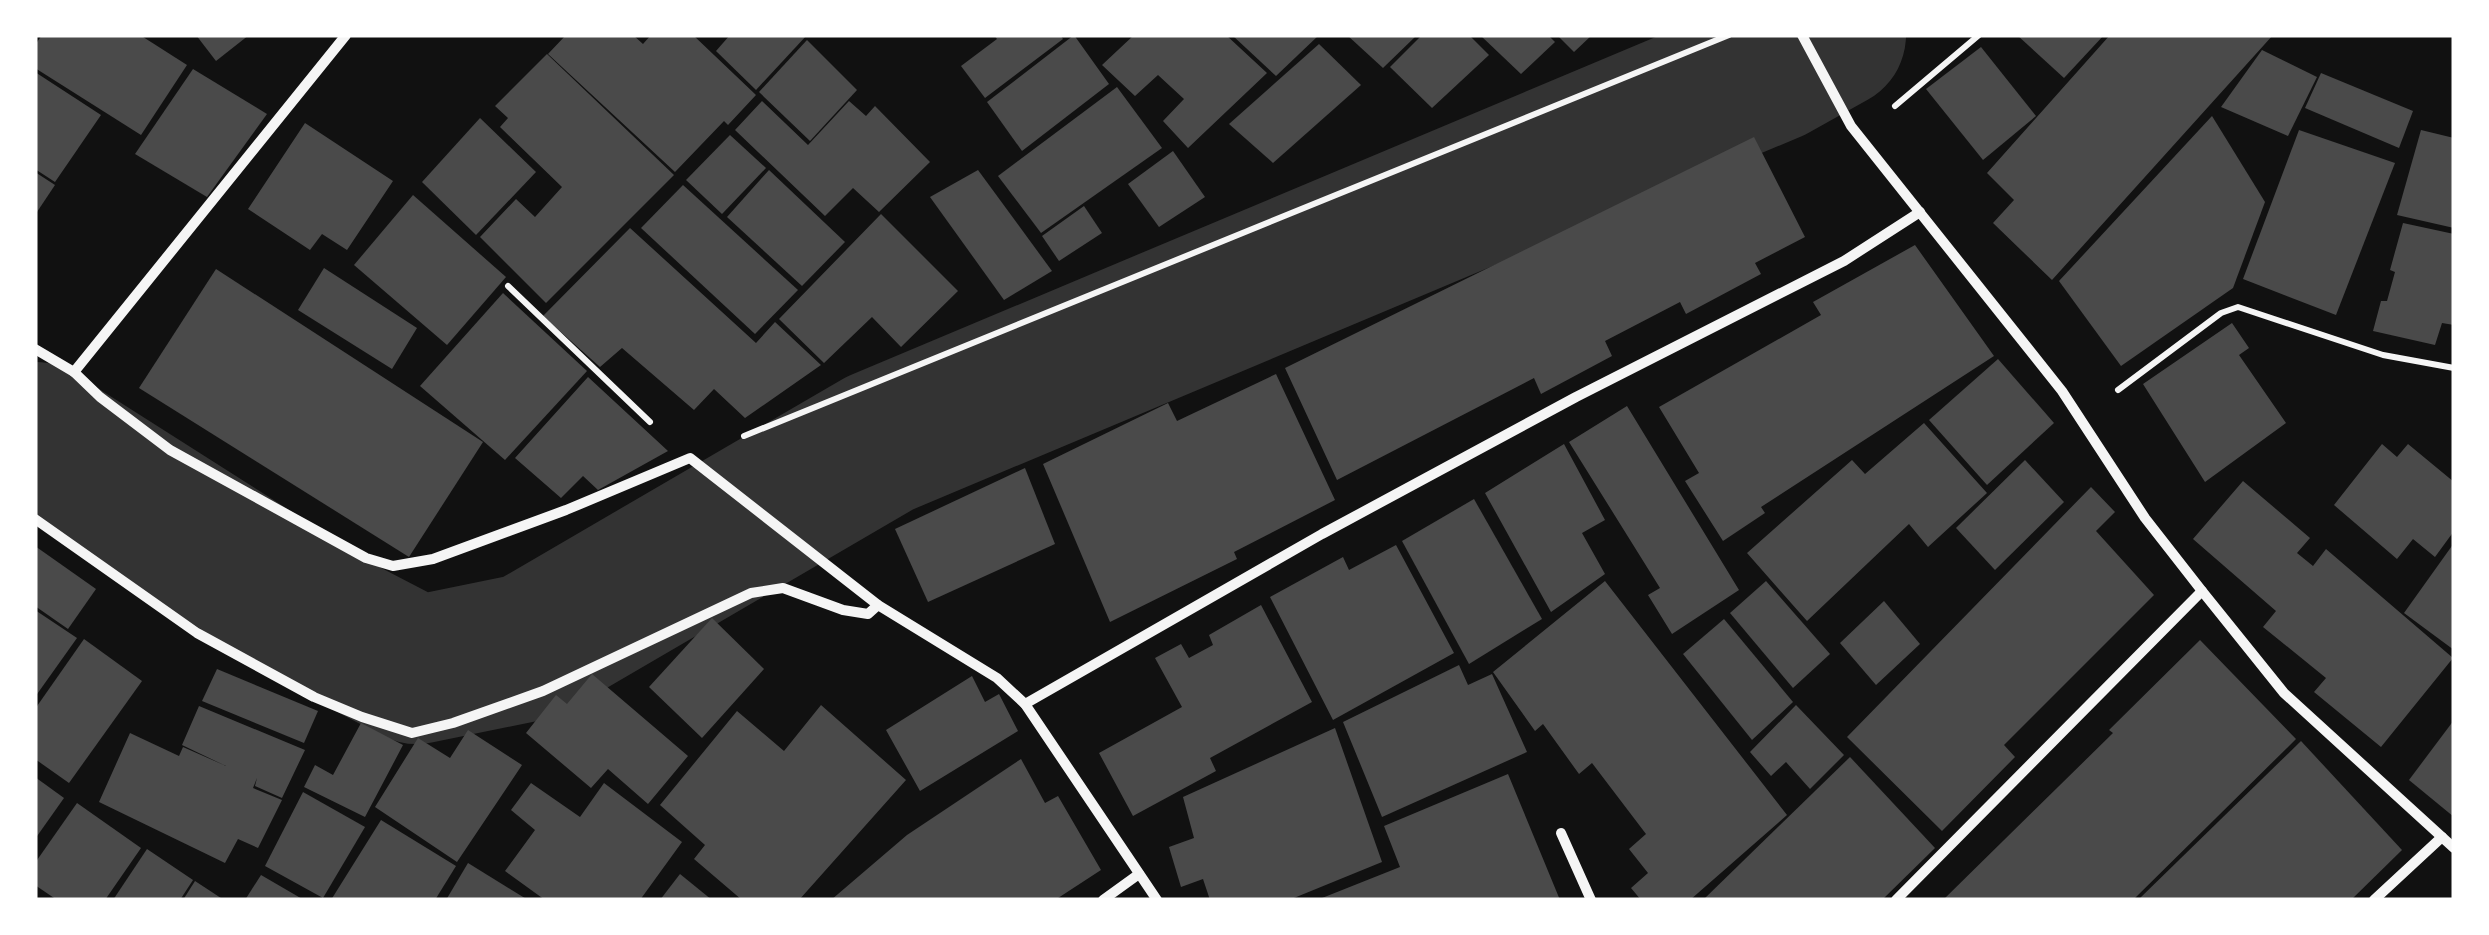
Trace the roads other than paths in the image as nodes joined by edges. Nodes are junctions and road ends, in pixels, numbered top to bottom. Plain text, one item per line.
1 (346, 35) edge
2 (1802, 35) edge
3 (1920, 212) junction
4 (35, 350) edge
5 (74, 372) junction
6 (35, 519) edge
7 (2202, 590) junction
8 (878, 605) junction
9 (1025, 704) junction
10 (1560, 834) dead end
11 (2442, 837) junction
12 (2454, 848) edge
13 (1139, 874) junction
14 (1103, 900) edge
15 (1157, 900) edge
16 (1591, 900) edge
17 (1896, 900) edge
18 (2374, 900) edge

1 - 5 street
2 - 3 street
3 - 7 street
3 - 9 street
4 - 5 street
5 - 8 street
6 - 8 street
7 - 11 street
7 - 17 street
8 - 9 street
9 - 13 street
10 - 16 street
11 - 12 street
11 - 18 street
13 - 14 street
13 - 15 street

